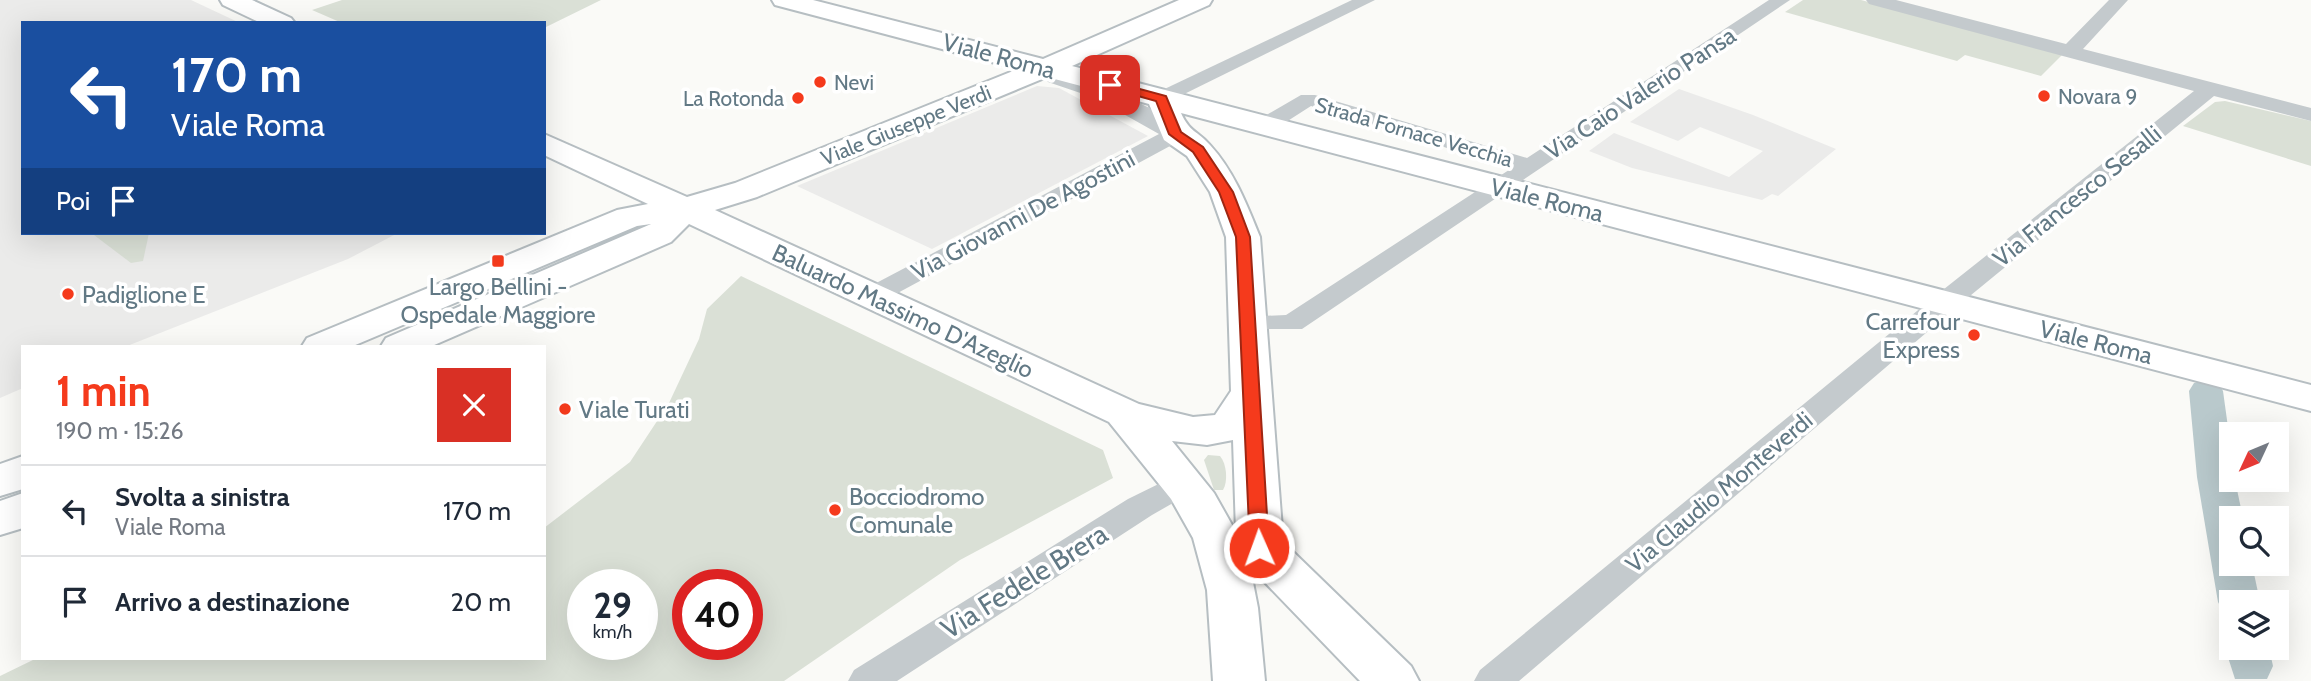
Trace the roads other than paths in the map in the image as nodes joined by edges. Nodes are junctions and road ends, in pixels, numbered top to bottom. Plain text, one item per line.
1 (232, 0) edge
2 (784, 0) edge
3 (1200, 0) edge
4 (1366, 0) edge
5 (1780, 0) edge
6 (1875, 0) edge
7 (2119, 0) edge
8 (278, 21) edge
9 (2069, 52) junction
10 (1034, 72) junction
11 (2209, 89) junction
12 (1161, 98) junction
13 (2311, 115) edge
14 (1258, 124) junction
15 (1187, 142) junction
16 (546, 144) edge
17 (1530, 166) junction
18 (1498, 187) junction
19 (686, 208) junction
20 (571, 257) junction
21 (872, 296) junction
22 (1944, 303) junction
23 (1247, 323) junction
24 (324, 345) edge
25 (402, 345) edge
26 (1253, 388) junction
27 (2311, 398) edge
28 (1124, 413) junction
29 (21, 472) edge
30 (0, 481) edge
31 (1183, 483) junction
32 (21, 510) edge
33 (0, 519) edge
34 (867, 681) edge
35 (1239, 681) edge
36 (1393, 681) edge
37 (1493, 681) edge

1 - 8 street
2 - 10 street, Viale Roma
3 - 10 street, Viale Giuseppe Verdi
4 - 12 street
5 - 17 street, Via Caio Valerio Pansa
6 - 9 street
7 - 9 street
9 - 11 street
10 - 12 street, Viale Roma
10 - 15 street, Viale Roma
10 - 19 street, Viale Giuseppe Verdi
11 - 13 street
11 - 22 street, Via Francesco Sesalli
12 - 14 street, Viale Roma
12 - 15 street
14 - 15 street
14 - 17 street, Strada Fornace Vecchia
14 - 18 street, Viale Roma
15 - 21 street, Via Giovanni De Agostini
15 - 23 street
16 - 19 street, Baluardo Massimo D'Azeglio
17 - 18 street, Via Caio Valerio Pansa
18 - 22 street, Viale Roma
18 - 23 street, Via Caio Valerio Pansa
19 - 20 street
19 - 21 street, Baluardo Massimo D'Azeglio
20 - 24 street
20 - 25 street
21 - 28 street, Baluardo Massimo D'Azeglio
22 - 27 street, Viale Roma
22 - 37 street, Via Claudio Monteverdi
23 - 26 street
26 - 28 street, Baluardo Massimo D'Azeglio
26 - 36 street
28 - 31 street
29 - 30 street
31 - 34 street, Via Fedele Brera
31 - 35 street
32 - 33 street

